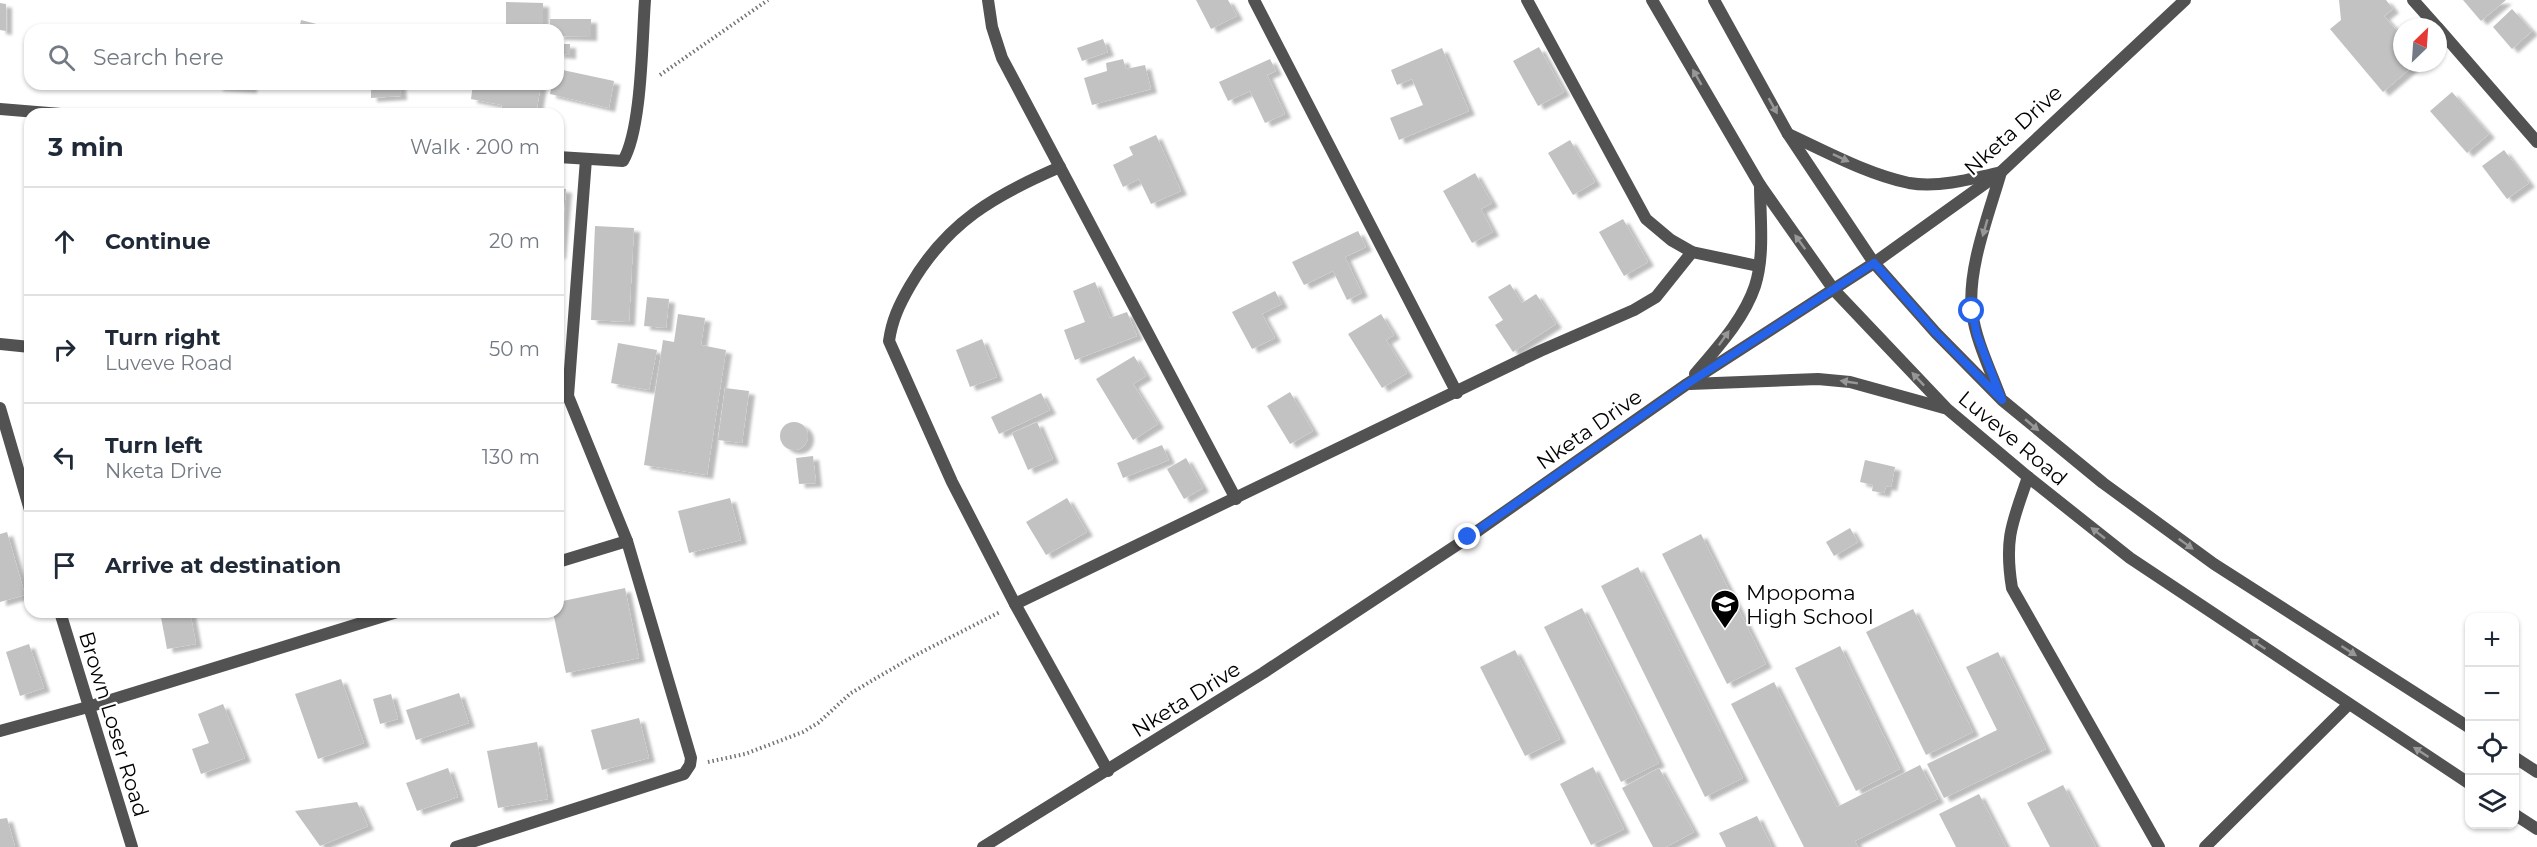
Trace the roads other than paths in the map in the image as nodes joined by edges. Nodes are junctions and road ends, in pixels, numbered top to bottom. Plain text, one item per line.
1 (645, 0) edge
2 (988, 0) edge
3 (1254, 0) edge
4 (1527, 0) edge
5 (1652, 0) edge
6 (1714, 0) edge
7 (2185, 0) edge
8 (2413, 0) edge
9 (2428, 18) edge
10 (2447, 39) edge
11 (0, 109) edge
12 (24, 111) edge
13 (1788, 134) junction
14 (2537, 142) edge
15 (564, 157) edge
16 (586, 159) junction
17 (1060, 167) junction
18 (2001, 172) junction
19 (1760, 185) junction
20 (1692, 252) junction
21 (1874, 263) junction
22 (1758, 266) junction
23 (1834, 290) junction
24 (0, 344) edge
25 (24, 346) edge
26 (1687, 384) junction
27 (564, 385) edge
28 (1457, 393) junction
29 (564, 397) edge
30 (2002, 400) junction
31 (0, 408) edge
32 (1946, 408) junction
33 (2028, 477) junction
34 (24, 490) edge
35 (1236, 499) junction
36 (627, 541) junction
37 (564, 560) edge
38 (1015, 604) junction
39 (62, 618) edge
40 (377, 618) edge
41 (2349, 704) junction
42 (88, 707) junction
43 (2465, 725) edge
44 (0, 731) edge
45 (2519, 760) edge
46 (1108, 771) junction
47 (2537, 772) edge
48 (2465, 781) edge
49 (2519, 817) edge
50 (2537, 829) edge
51 (132, 847) edge
52 (456, 847) edge
53 (983, 847) edge
54 (2158, 847) edge
55 (2205, 847) edge

1 - 16 street
2 - 17 street
3 - 28 street
4 - 20 street
19 -> 5 street, Luveve Road
6 -> 13 street, Luveve Road
7 - 18 street, Nketa Drive
8 - 9 street
10 - 14 street
11 - 12 street
13 -> 18 street
13 - 21 street, Luveve Road
15 - 16 street
16 - 27 street
17 - 35 street
17 - 38 street
18 - 21 street, Nketa Drive
18 -> 30 street
19 - 22 street
23 -> 19 street, Luveve Road
20 - 22 street
20 - 28 street
21 - 23 street, Nketa Drive
21 - 30 street, Luveve Road
26 -> 22 street
23 - 26 street, Nketa Drive
32 -> 23 street, Luveve Road
24 - 25 street
32 -> 26 street
26 - 46 street, Nketa Drive
28 - 35 street
29 - 36 street
30 -> 43 street, Luveve Road
31 - 34 street
32 - 33 street, Luveve Road
41 -> 33 street, Luveve Road
33 - 54 street
35 - 38 street
36 - 37 street
36 - 52 street
38 - 46 street
39 - 42 street, Brown Loser Road
40 - 42 street
48 -> 41 street, Luveve Road
41 - 55 street
42 - 44 street
42 - 51 street, Brown Loser Road
45 - 47 street
46 - 53 street, Nketa Drive
49 - 50 street

